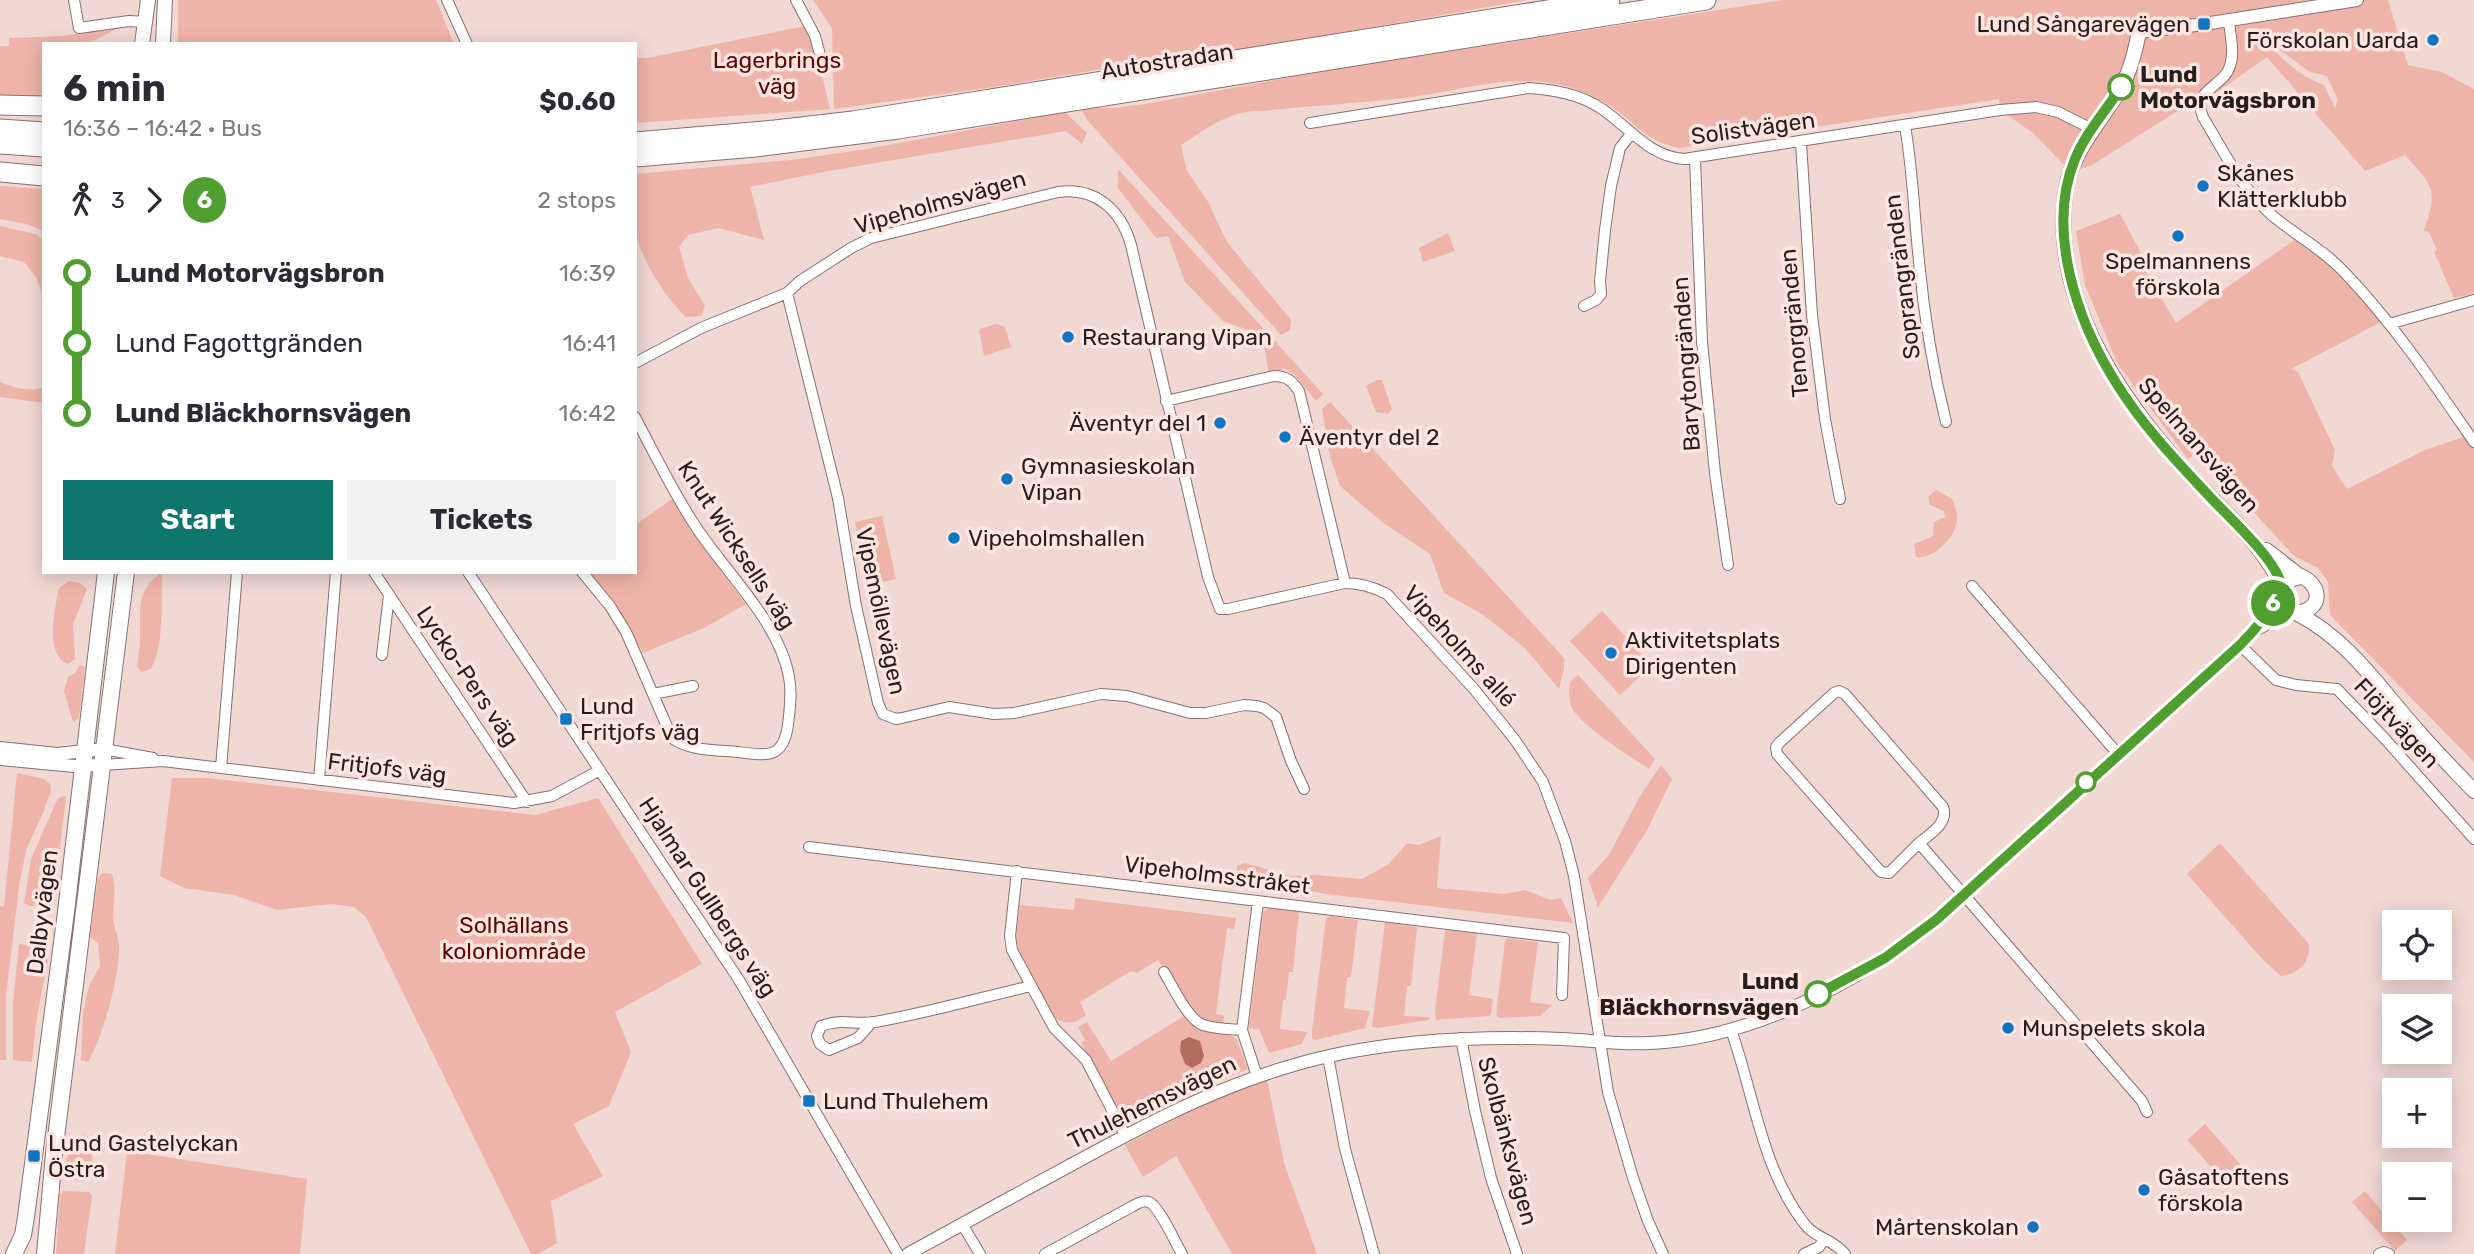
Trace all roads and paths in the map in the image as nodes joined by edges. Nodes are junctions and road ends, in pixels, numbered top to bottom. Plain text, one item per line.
1 (74, 0) edge
2 (148, 0) edge
3 (165, 0) edge
4 (447, 0) edge
5 (796, 0) edge
6 (1610, 0) edge
7 (1706, 0) edge
8 (2357, 0) edge
9 (2229, 20) junction
10 (145, 22) junction
11 (2138, 32) joint
12 (142, 42) edge
13 (163, 42) edge
14 (466, 42) edge
15 (819, 51) dead end
16 (0, 104) edge
17 (42, 106) edge
18 (1310, 123) dead end
19 (1905, 126) junction
20 (2092, 129) junction
21 (0, 130) edge
22 (42, 132) edge
23 (1631, 134) junction
24 (637, 142) edge
25 (1801, 143) junction
26 (0, 144) edge
27 (42, 147) edge
28 (637, 157) edge
29 (1695, 158) junction
30 (0, 172) edge
31 (42, 176) edge
32 (1131, 245) joint
33 (787, 293) junction
34 (2474, 300) edge
35 (1584, 306) dead end
36 (2389, 324) junction
37 (637, 362) edge
38 (1166, 401) junction
39 (1946, 422) dead end
40 (640, 438) edge
41 (2474, 442) edge
42 (1840, 499) dead end
43 (2248, 537) junction
44 (1728, 565) dead end
45 (106, 574) edge
46 (125, 574) edge
47 (237, 574) edge
48 (336, 574) edge
49 (375, 574) edge
50 (469, 574) edge
51 (584, 574) edge
52 (2300, 576) junction
53 (1345, 583) junction
54 (1972, 586) dead end
55 (2281, 591) junction
56 (389, 595) junction
57 (2314, 605) junction
58 (2296, 613) junction
59 (2321, 625) junction
60 (2256, 629) junction
61 (2240, 645) junction
62 (382, 654) dead end
63 (693, 686) dead end
64 (653, 694) junction
65 (0, 748) edge
66 (2118, 754) junction
67 (103, 757) junction
68 (0, 759) edge
69 (83, 759) junction
70 (221, 768) junction
71 (600, 771) junction
72 (318, 780) junction
73 (1304, 789) dead end
74 (2474, 791) edge
75 (527, 802) junction
76 (2474, 839) edge
77 (1919, 843) junction
78 (808, 847) dead end
79 (1017, 871) junction
80 (1962, 895) junction
81 (1258, 901) junction
82 (1164, 972) dead end
83 (1031, 986) junction
84 (1562, 995) dead end
85 (872, 1022) junction
86 (1242, 1030) junction
87 (1731, 1030) junction
88 (1461, 1038) junction
89 (1599, 1042) junction
90 (1328, 1056) junction
91 (1257, 1076) junction
92 (2147, 1112) dead end
93 (1125, 1135) junction
94 (962, 1224) junction
95 (1824, 1240) junction
96 (14, 1254) edge
97 (45, 1254) edge
98 (898, 1254) edge
99 (908, 1254) edge
100 (980, 1254) edge
101 (1045, 1254) edge
102 (1182, 1254) edge
103 (1374, 1254) edge
104 (1517, 1254) edge
105 (1663, 1254) edge
106 (1804, 1254) edge
107 (1845, 1254) edge
108 (2379, 1254) edge
109 (2389, 1254) edge

1 - 10 street
2 - 10 main road
3 - 13 main road
4 - 14 street
5 - 15 street
6 - 24 highway, Autostradan
7 - 28 highway, Autostradan
8 - 9 street
9 - 11 street
9 - 36 street
10 - 12 main road
11 - 20 main road, Spelmansvägen
16 - 17 highway
18 - 23 street, Solistvägen
19 - 20 street, Solistvägen
19 - 25 street, Solistvägen
19 - 39 street, Soprangränden
20 - 43 main road, Spelmansvägen
21 - 22 highway
23 - 29 street, Solistvägen
23 - 35 street
25 - 29 street, Solistvägen
25 - 42 street, Tenorgränden
26 - 27 highway
29 - 44 street, Barytongränden
30 - 31 highway
32 - 33 street, Vipeholmsvägen
32 - 38 street, Vipeholms allé
33 - 37 street, Vipeholmsvägen
33 - 73 street, Vipemöllevägen
34 - 36 street
36 - 41 street
38 - 53 street
38 - 53 street, Vipeholms allé
40 - 64 street, Knut Wicksells väg
43 - 52 main road, Spelmansvägen
43 - 55 main road, Spelmansvägen
45 - 69 main road, Dalbyvägen
46 - 67 main road, Dalbyvägen
47 - 70 street
48 - 72 street
49 - 56 street, Lycko-Pers väg
50 - 71 street, Hjalmar Gullbergs väg
51 - 64 street
52 - 55 main road
52 - 57 main road, Spelmansvägen
53 - 89 street, Vipeholms allé
54 - 66 street
55 - 58 main road, Spelmansvägen
55 - 60 street, Thulehemsvägen
56 - 62 street
56 - 75 street, Lycko-Pers väg
57 - 58 main road
57 - 59 main road, Spelmansvägen
58 - 59 main road, Spelmansvägen
58 - 60 street, Thulehemsvägen
59 - 74 main road, Spelmansvägen
60 - 61 street, Thulehemsvägen
61 - 66 street, Thulehemsvägen
61 - 76 street, Flöjtvägen
63 - 64 street
65 - 69 street
66 - 80 street, Thulehemsvägen
67 - 69 street
67 - 70 street, Fritjofs väg
67 - 97 main road, Dalbyvägen
68 - 69 street
69 - 96 main road, Dalbyvägen
70 - 72 street, Fritjofs väg
71 - 75 street, Fritjofs väg
71 - 98 street, Hjalmar Gullbergs väg
72 - 75 street, Fritjofs väg
77 - 77 street
77 - 80 street
78 - 79 street, Vipeholmsstråket
79 - 81 street, Vipeholmsstråket
79 - 83 street
80 - 87 street, Thulehemsvägen
80 - 92 street
81 - 84 street, Vipeholmsstråket
81 - 86 street
82 - 86 street
83 - 85 street
83 - 93 street
85 - 85 street
86 - 91 street
87 - 89 street, Thulehemsvägen
87 - 95 street
88 - 89 street, Thulehemsvägen
88 - 90 street, Thulehemsvägen
88 - 104 street, Skolbänksvägen
89 - 105 street, Vipeholms allé
90 - 91 street, Thulehemsvägen
90 - 103 street
91 - 93 street, Thulehemsvägen
93 - 94 street, Thulehemsvägen
94 - 99 street, Thulehemsvägen
94 - 100 street
95 - 106 street
95 - 107 street
101 - 102 street
108 - 109 street

